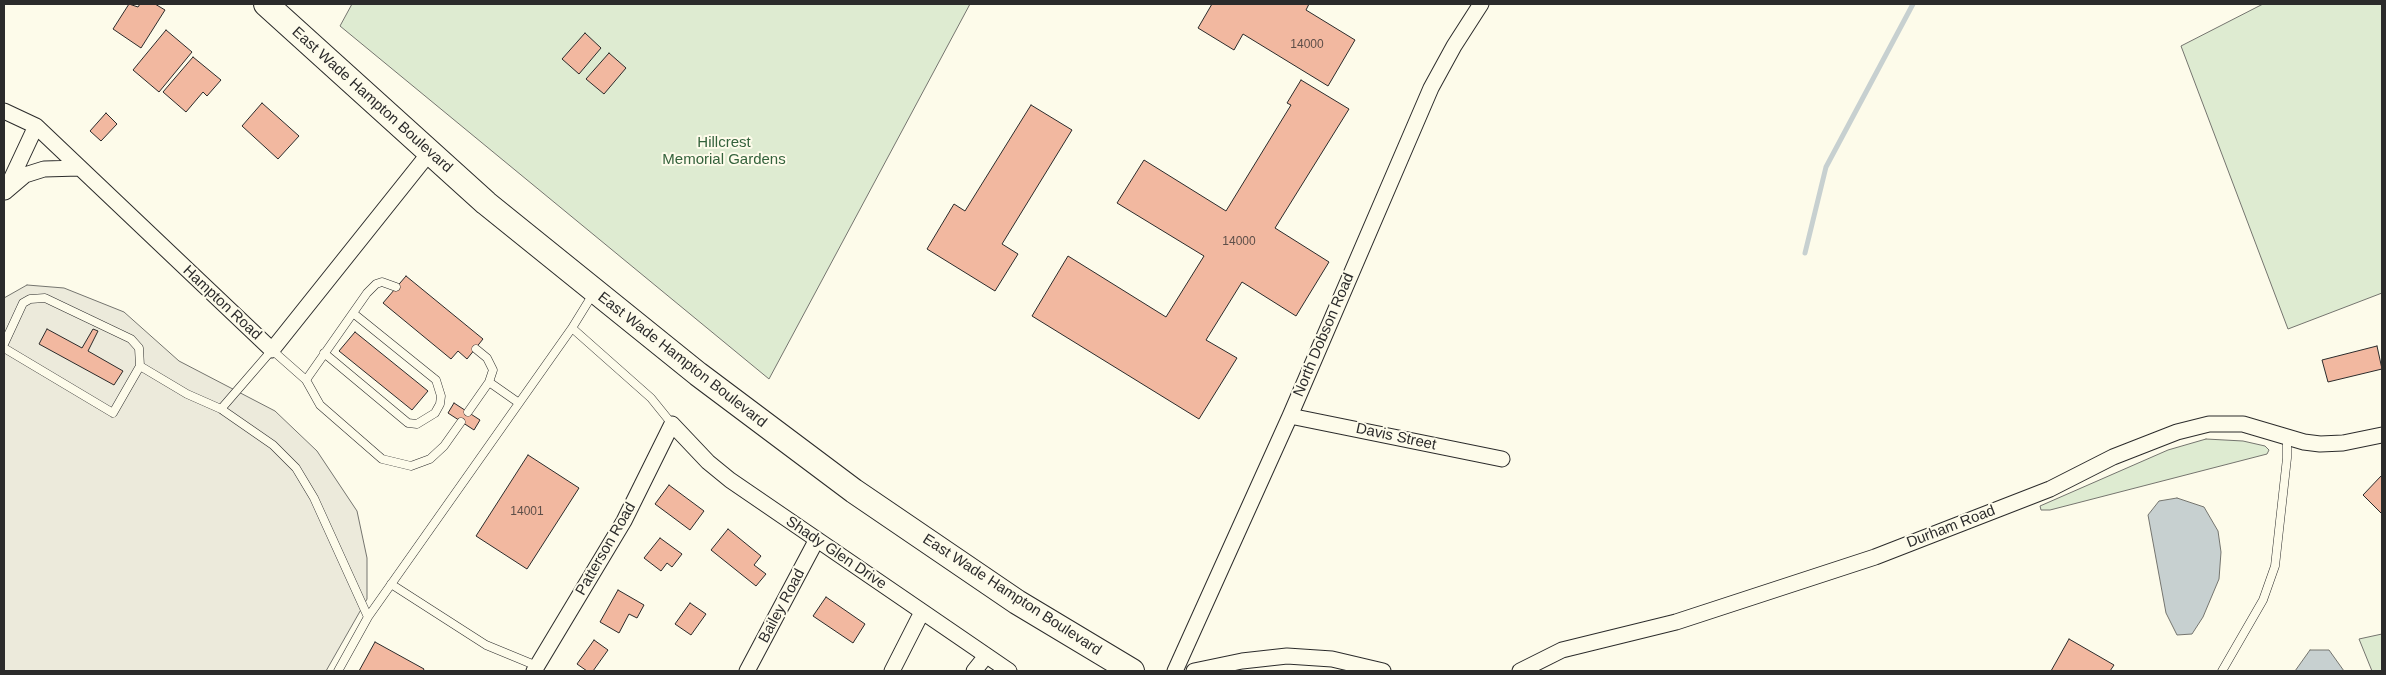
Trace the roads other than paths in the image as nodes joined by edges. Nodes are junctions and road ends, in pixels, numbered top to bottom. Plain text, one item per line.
1 (266, 4) edge
2 (1481, 4) edge
3 (4, 111) edge
4 (36, 126) junction
5 (430, 152) junction
6 (80, 168) junction
7 (4, 193) edge
8 (396, 287) dead end
9 (595, 292) junction
10 (353, 313) junction
11 (572, 328) junction
12 (4, 346) edge
13 (476, 349) dead end
14 (272, 350) junction
15 (324, 354) junction
16 (140, 366) junction
17 (306, 380) junction
18 (488, 382) junction
19 (519, 403) junction
20 (221, 409) junction
21 (468, 412) dead end
22 (1290, 416) junction
23 (461, 422) dead end
24 (672, 424) junction
25 (2382, 435) edge
26 (2287, 438) junction
27 (1502, 459) dead end
28 (816, 541) junction
29 (391, 584) junction
30 (922, 612) junction
31 (368, 618) junction
32 (986, 656) junction
33 (536, 669) edge
34 (338, 671) edge
35 (747, 671) edge
36 (892, 671) edge
37 (974, 671) edge
38 (1009, 671) edge
39 (1132, 671) edge
40 (1175, 671) edge
41 (1194, 671) edge
42 (1383, 671) edge
43 (1520, 671) edge
44 (2222, 671) edge

1 - 5 main road, East Wade Hampton Boulevard
2 - 22 street, North Dobson Road
3 - 4 street, Hampton Road
4 - 6 street, Hampton Road
4 - 7 street
5 - 9 main road, East Wade Hampton Boulevard
5 - 14 street, Hampton Road
6 - 7 street
6 - 14 street, Hampton Road
8 - 10 lane
9 - 11 lane
9 - 39 main road, East Wade Hampton Boulevard
10 - 15 lane
10 - 15 lane
11 - 19 lane
11 - 24 lane
12 - 16 lane
12 - 16 lane
13 - 18 lane
14 - 17 lane
14 - 20 lane
15 - 17 lane
16 - 20 lane
17 - 23 lane
18 - 19 lane
18 - 21 lane
19 - 29 lane
20 - 31 lane
22 - 27 street, Davis Street
22 - 40 street, North Dobson Road
24 - 28 street, Shady Glen Drive
24 - 33 street, Patterson Road
25 - 26 street, Durham Road
26 - 43 street, Durham Road
26 - 44 lane
28 - 30 street, Shady Glen Drive
28 - 35 street, Bailey Road
29 - 31 lane
29 - 33 lane
30 - 32 street, Shady Glen Drive
30 - 36 street
31 - 34 lane
32 - 37 street
32 - 38 street, Shady Glen Drive
41 - 42 street

